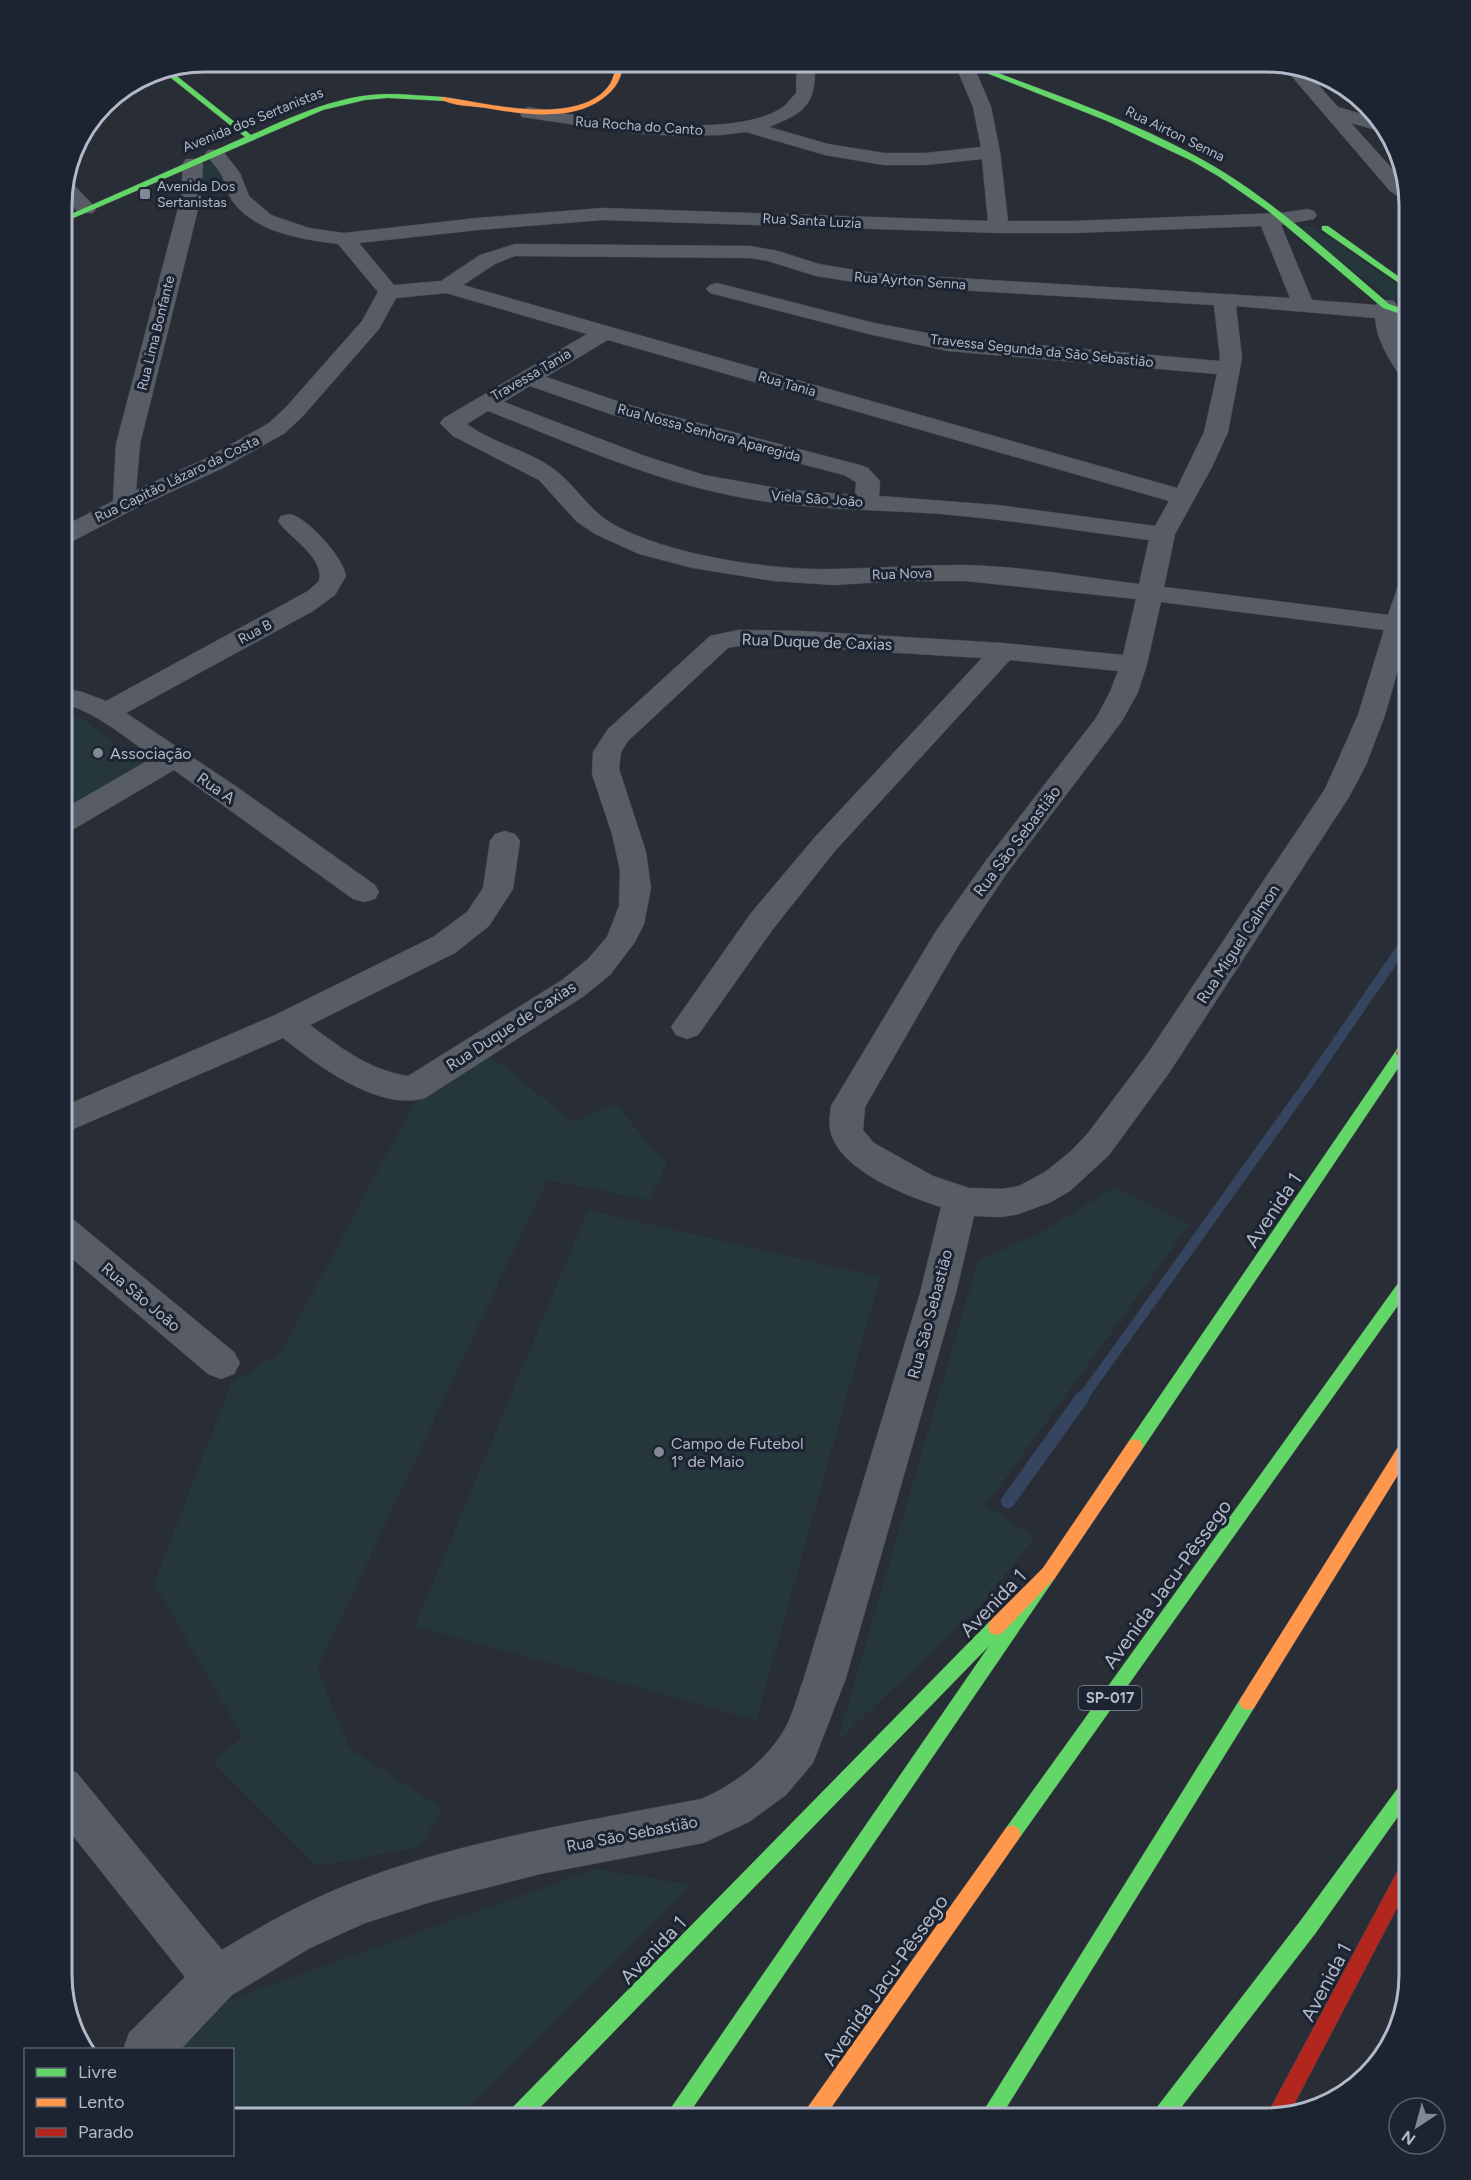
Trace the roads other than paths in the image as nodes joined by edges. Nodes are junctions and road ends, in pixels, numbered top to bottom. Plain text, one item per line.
1 (620, 72) edge
2 (806, 72) edge
3 (967, 72) edge
4 (988, 72) edge
5 (1013, 72) edge
6 (173, 76) edge
7 (1303, 78) edge
8 (1122, 110) dead end
9 (1334, 112) junction
10 (530, 113) junction
11 (1371, 122) edge
12 (750, 127) junction
13 (250, 138) junction
14 (991, 152) junction
15 (215, 154) junction
16 (193, 163) junction
17 (1398, 188) edge
18 (72, 195) edge
19 (191, 197) junction
20 (240, 197) junction
21 (86, 210) junction
22 (1280, 213) junction
23 (1307, 215) joint
24 (72, 216) edge
25 (999, 227) junction
26 (344, 239) junction
27 (1399, 280) edge
28 (447, 287) junction
29 (717, 289) dead end
30 (389, 292) junction
31 (1224, 298) junction
32 (1303, 304) junction
33 (1386, 309) junction
34 (1399, 312) edge
35 (606, 332) junction
36 (1399, 355) edge
37 (1229, 368) junction
38 (528, 378) junction
39 (485, 402) junction
40 (456, 418) joint
41 (1183, 497) junction
42 (867, 503) junction
43 (125, 504) junction
44 (290, 521) dead end
45 (72, 532) edge
46 (1163, 534) junction
47 (1148, 593) junction
48 (1399, 603) edge
49 (1399, 627) edge
50 (1003, 651) junction
51 (1134, 663) junction
52 (72, 698) edge
53 (105, 713) junction
54 (174, 758) junction
55 (72, 817) edge
56 (505, 841) dead end
57 (364, 892) dead end
58 (286, 1023) junction
59 (687, 1027) dead end
60 (1399, 1059) edge
61 (72, 1117) edge
62 (960, 1202) junction
63 (72, 1238) edge
64 (1399, 1294) edge
65 (221, 1363) dead end
66 (1399, 1462) edge
67 (1048, 1574) junction
68 (72, 1800) edge
69 (1399, 1802) edge
70 (1399, 1888) edge
71 (216, 1979) junction
72 (147, 2048) edge
73 (1282, 2107) edge
74 (526, 2108) edge
75 (682, 2108) edge
76 (819, 2108) edge
77 (995, 2108) edge
78 (1169, 2108) edge

1 - 10 main road, Avenida dos Sertanistas
2 - 12 street, Rua Rocha do Canto
3 - 14 street
4 - 22 main road, Rua Airton Senna
5 - 8 main road, Rua Airton Senna
6 - 13 main road
7 - 9 street
9 - 11 street
9 - 17 street
10 - 12 street, Rua Rocha do Canto
10 - 13 main road, Avenida dos Sertanistas
12 - 14 street, Rua Rocha do Canto
13 - 15 main road, Avenida dos Sertanistas
14 - 25 street
15 - 16 main road, Avenida dos Sertanistas
15 - 20 street
16 - 19 street, Rua Lima Bonfante
16 - 21 main road, Avenida dos Sertanistas
18 - 21 street
19 - 20 street
19 - 43 street, Rua Lima Bonfante
20 - 26 street
21 - 24 main road, Avenida dos Sertanistas
22 - 23 street, Rua Santa Luzia
22 - 25 street, Rua Santa Luzia
22 - 32 street
22 - 33 main road, Rua Airton Senna
23 - 27 main road
25 - 26 street, Rua Santa Luzia
26 - 30 street
28 - 30 street, Rua Tania
28 - 31 street, Rua Ayrton Senna
28 - 35 street, Rua Tania
29 - 37 street, Travessa Segunda da São Sebastião
30 - 43 street, Rua Capitão Lázaro da Costa
31 - 32 street, Rua Ayrton Senna
31 - 37 street, Rua São Sebastião
32 - 33 street, Rua Ayrton Senna
33 - 34 main road, Rua Airton Senna
33 - 36 street
35 - 38 street, Travessa Tania
35 - 41 street, Rua Tania
37 - 41 street, Rua São Sebastião
38 - 39 street, Travessa Tania
38 - 42 street, Rua Nossa Senhora Aparegida
39 - 40 street, Travessa Tania
39 - 42 street, Viela São João
40 - 47 street, Rua Nova
41 - 46 street, Rua São Sebastião
42 - 46 street, Viela São João
43 - 45 street, Rua Capitão Lázaro da Costa
44 - 53 street, Rua B
46 - 47 street, Rua São Sebastião
47 - 48 street, Rua Nova
47 - 51 street, Rua São Sebastião
49 - 62 street, Rua Miguel Calmon
50 - 51 street, Rua Duque de Caxias
50 - 58 street, Rua Duque de Caxias
50 - 59 street
51 - 62 street, Rua São Sebastião
52 - 53 street, Rua A
53 - 54 street, Rua A
54 - 55 street
54 - 57 street, Rua A
56 - 58 street
58 - 61 street
60 - 67 main road, Avenida 1
62 - 71 street, Rua São Sebastião
63 - 65 street, Rua São João
64 - 76 main road, Avenida Jacu-Pêssego / SP-017
66 - 77 main road
67 - 74 main road, Avenida 1
67 - 75 main road
68 - 71 street
69 - 78 main road
70 - 73 main road, Avenida 1
71 - 72 street, Rua São Sebastião

